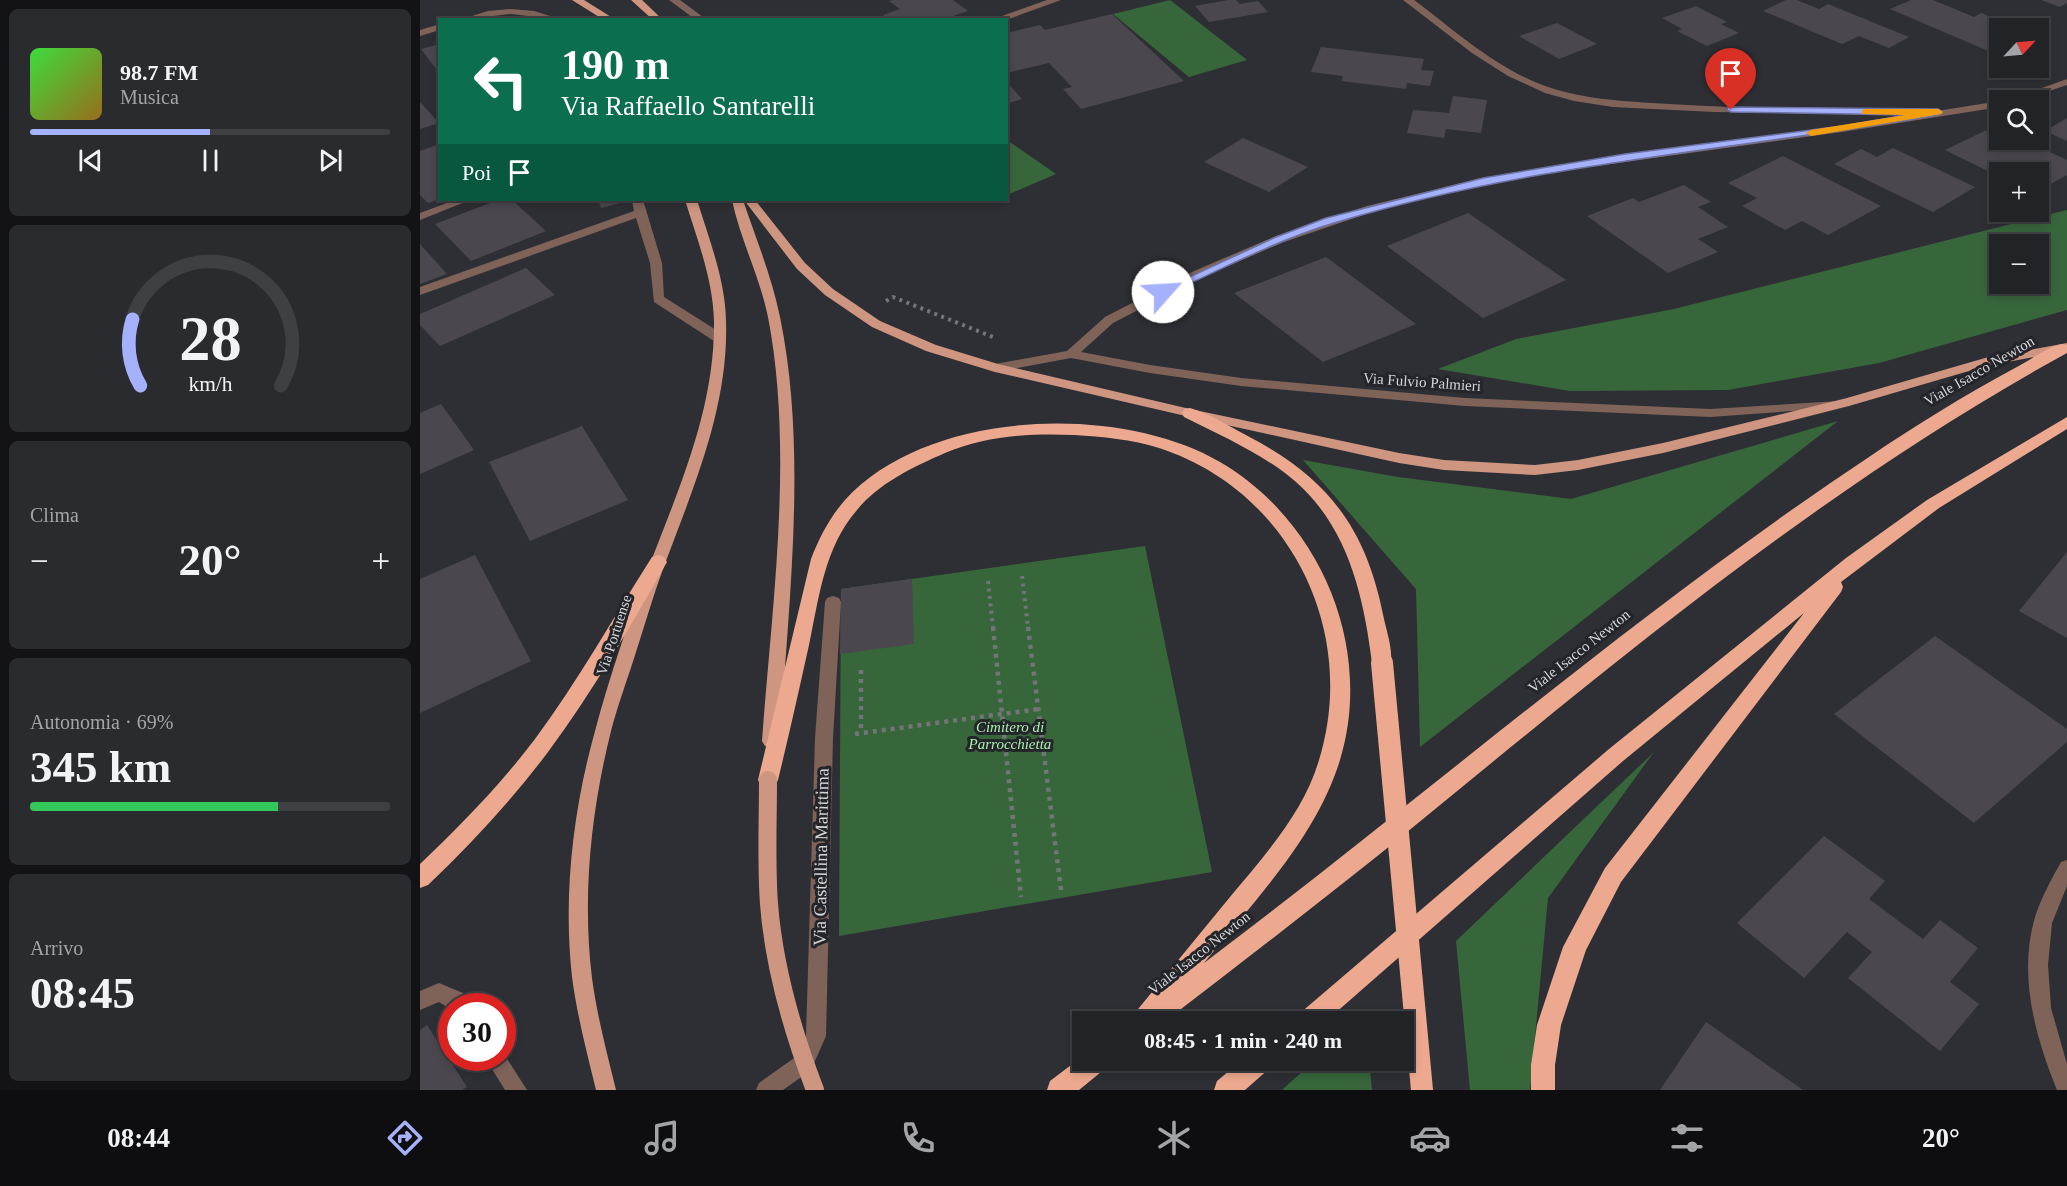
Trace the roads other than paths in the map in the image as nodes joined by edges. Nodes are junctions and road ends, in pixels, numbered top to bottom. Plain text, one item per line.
1 (577, 0) edge
2 (636, 0) edge
3 (674, 0) edge
4 (1056, 0) edge
5 (1408, 0) edge
6 (470, 18) edge
7 (552, 18) edge
8 (608, 18) edge
9 (657, 18) edge
10 (701, 18) edge
11 (1001, 18) edge
12 (438, 28) edge
13 (420, 33) edge
14 (2067, 82) edge
15 (2043, 90) edge
16 (1989, 105) edge
17 (1938, 112) junction
18 (461, 201) edge
19 (637, 201) edge
20 (691, 201) edge
21 (737, 201) edge
22 (750, 201) edge
23 (640, 213) junction
24 (420, 217) edge
25 (420, 291) edge
26 (720, 338) junction
27 (2065, 350) edge
28 (1071, 354) junction
29 (996, 368) junction
30 (1849, 402) junction
31 (1190, 413) junction
32 (2067, 422) edge
33 (658, 562) junction
34 (1852, 563) junction
35 (833, 602) dead end
36 (768, 780) junction
37 (2067, 868) edge
38 (420, 878) edge
39 (441, 993) edge
40 (420, 1001) edge
41 (1151, 1011) edge
42 (1161, 1011) edge
43 (1320, 1011) edge
44 (504, 1071) edge
45 (1083, 1071) edge
46 (1248, 1071) edge
47 (2067, 1089) edge
48 (517, 1090) edge
49 (606, 1090) edge
50 (766, 1090) edge
51 (815, 1090) edge
52 (1059, 1090) edge
53 (1226, 1090) edge
54 (1422, 1090) edge
55 (1543, 1090) edge

1 - 8 main road
2 - 9 main road
3 - 10 street
4 - 11 street
5 - 17 street
6 - 7 street
12 - 13 street
14 - 15 street
16 - 17 street
17 - 28 street
18 - 24 street
19 - 23 street
20 - 26 main road, Via Portuense
21 - 36 main road
22 - 29 main road
23 - 25 street
23 - 26 street
26 - 33 main road, Via Portuense
27 - 30 main road
27 - 42 highway, Viale Isacco Newton
28 - 29 street, Via Fulvio Palmieri
28 - 30 street, Via Fulvio Palmieri
29 - 31 main road
30 - 31 main road
31 - 54 highway, bridge
32 - 34 highway
33 - 38 highway
33 - 49 main road, Via Portuense
34 - 43 highway
34 - 55 highway
35 - 50 street, Via Castellina Marittima
36 - 41 highway
36 - 51 main road, bridge
37 - 47 street
39 - 40 street
44 - 48 street
45 - 52 highway
46 - 53 highway

